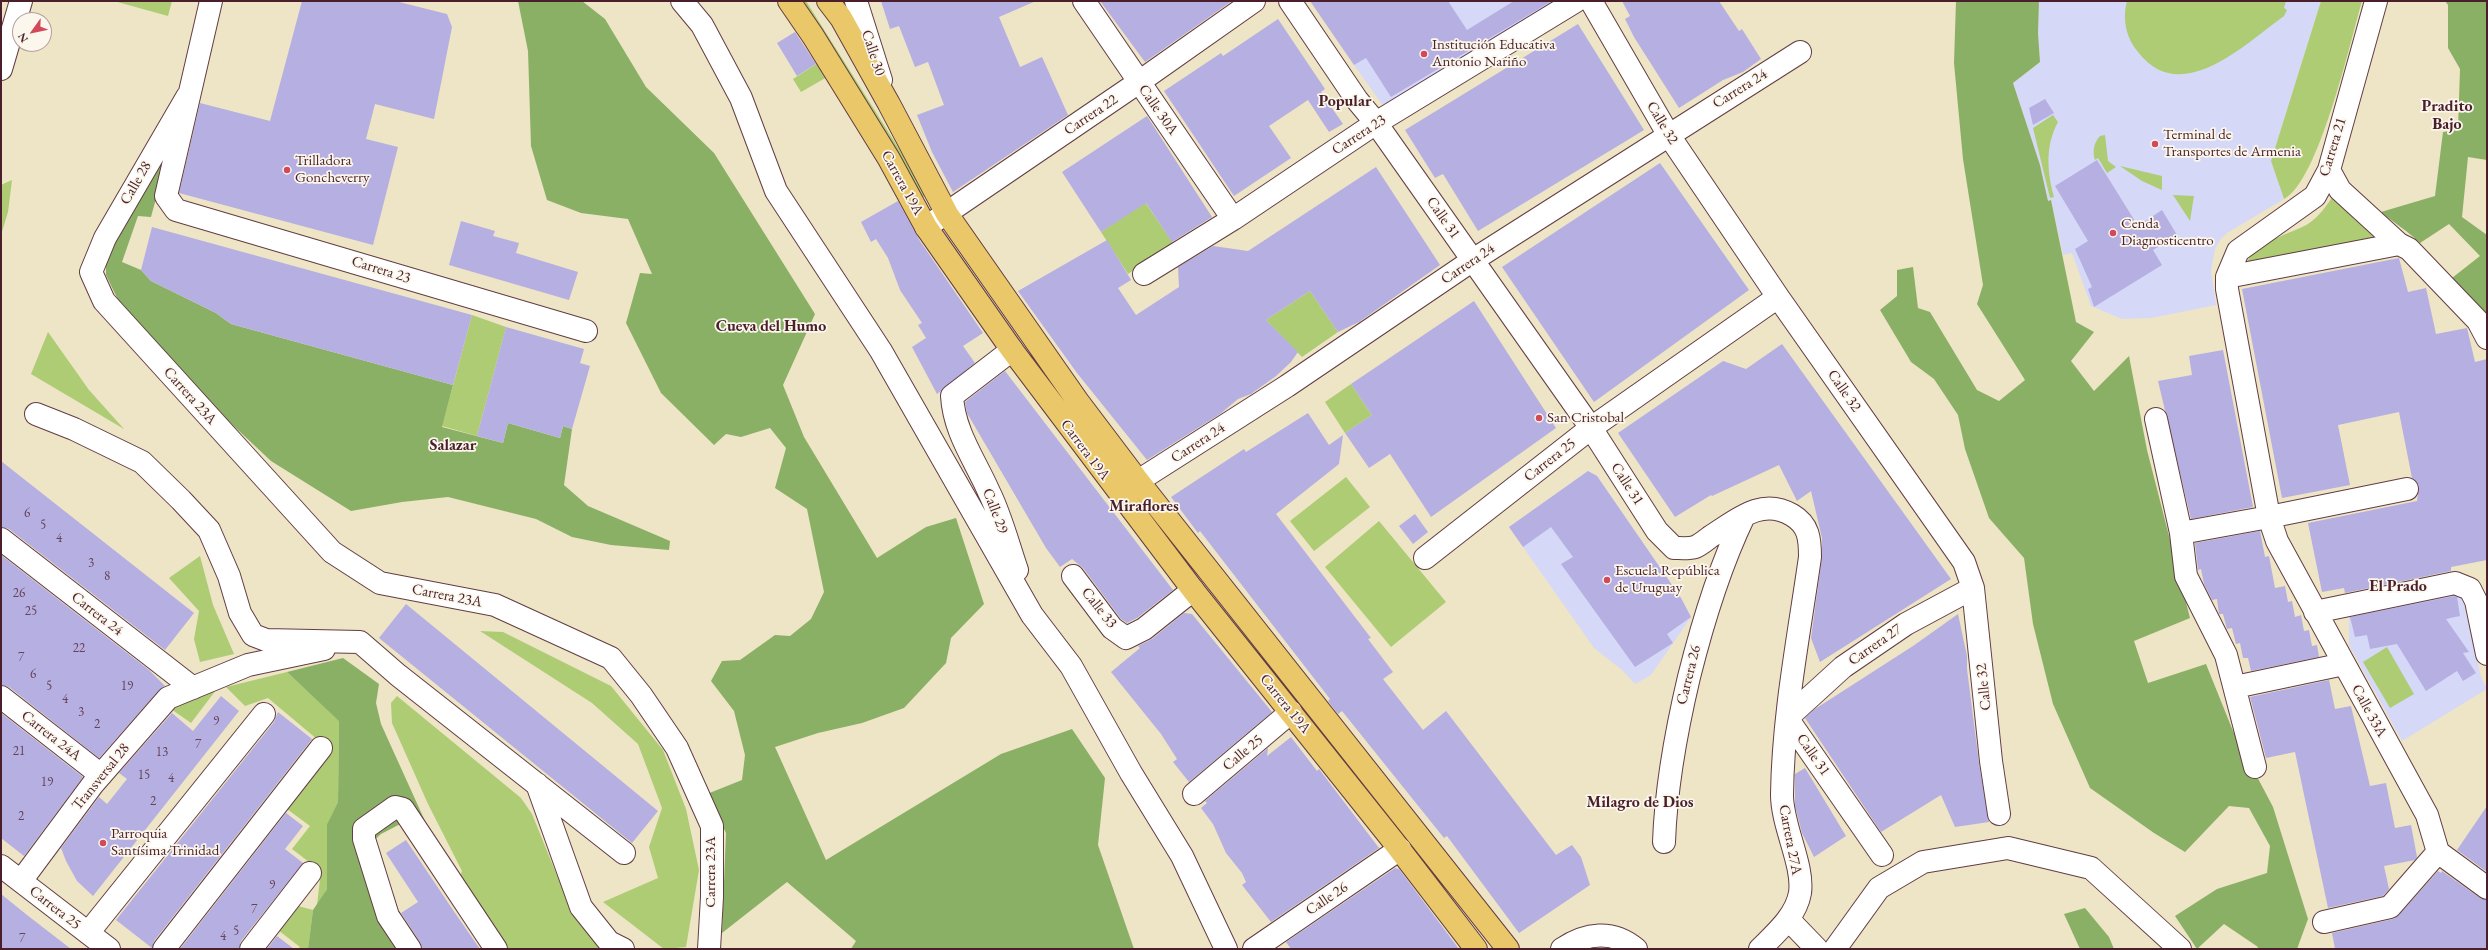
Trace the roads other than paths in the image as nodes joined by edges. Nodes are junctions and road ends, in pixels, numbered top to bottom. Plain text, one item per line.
1 (21, 1) edge
2 (211, 1) edge
3 (682, 1) edge
4 (789, 1) edge
5 (828, 1) edge
6 (856, 1) edge
7 (1084, 1) edge
8 (1254, 1) edge
9 (1290, 1) edge
10 (1576, 1) edge
11 (1591, 1) edge
12 (2376, 1) edge
13 (1800, 52) dead end
14 (1, 69) edge
15 (1140, 82) junction
16 (188, 97) junction
17 (889, 104) junction
18 (1376, 123) junction
19 (1668, 134) junction
20 (2329, 170) junction
21 (176, 210) joint
22 (947, 214) junction
23 (1233, 219) junction
24 (926, 227) junction
25 (2399, 244) junction
26 (1473, 260) junction
27 (91, 272) joint
28 (1144, 274) dead end
29 (2227, 277) junction
30 (1778, 297) junction
31 (586, 331) dead end
32 (2487, 338) edge
33 (1012, 350) junction
34 (36, 414) dead end
35 (2156, 419) dead end
36 (1590, 428) junction
37 (1138, 481) junction
38 (2407, 489) dead end
39 (1744, 516) junction
40 (2269, 517) junction
41 (2181, 533) junction
42 (1, 539) edge
43 (1424, 558) dead end
44 (1073, 576) dead end
45 (1973, 588) junction
46 (1193, 590) junction
47 (2315, 612) junction
48 (1032, 614) junction
49 (360, 642) junction
50 (2487, 654) edge
51 (2344, 664) junction
52 (2235, 687) junction
53 (193, 688) junction
54 (1, 697) edge
55 (1291, 712) junction
56 (264, 714) dead end
57 (1787, 718) junction
58 (321, 748) dead end
59 (2255, 767) dead end
60 (101, 775) junction
61 (537, 784) junction
62 (1194, 794) dead end
63 (1999, 814) dead end
64 (1664, 842) dead end
65 (1400, 849) junction
66 (2438, 852) junction
67 (624, 853) dead end
68 (1882, 855) dead end
69 (1, 866) edge
70 (310, 873) dead end
71 (21, 881) junction
72 (2487, 888) edge
73 (1788, 920) junction
74 (2324, 922) dead end
75 (88, 933) junction
76 (109, 949) edge
77 (164, 949) edge
78 (250, 949) edge
79 (410, 949) edge
80 (496, 949) edge
81 (624, 949) edge
82 (709, 949) edge
83 (1226, 949) edge
84 (1254, 949) edge
85 (1476, 949) edge
86 (1508, 949) edge
87 (1562, 949) edge
88 (1636, 949) edge
89 (1760, 949) edge
90 (1817, 949) edge
91 (1835, 949) edge
92 (2180, 949) edge

1 - 14 street
2 - 16 street, Calle 28
3 - 48 street
4 - 24 main road, Carrera 19A
5 - 17 main road, Carrera 19A
6 - 17 street, Calle 30
7 - 15 street, Calle 30A
8 - 15 street, Carrera 22
9 - 18 street, Calle 31
10 - 18 street, Carrera 23
11 - 19 street, Calle 32
12 - 20 street, Carrera 21
13 - 19 street, Carrera 24
15 - 22 street, Carrera 22
15 - 23 street, Calle 30A
16 - 21 street, Calle 28
16 - 27 street, Calle 28
17 - 22 main road, Carrera 19A
18 - 23 street, Carrera 23
18 - 26 street, Calle 31
19 - 26 street, Carrera 24
19 - 30 street, Calle 32
20 - 25 street
20 - 29 street, Carrera 21
21 - 31 street, Carrera 23
22 - 24 street, Carrera 22
22 - 37 main road, Carrera 19A
23 - 28 street, Carrera 23
24 - 33 main road, Carrera 19A
25 - 29 street
25 - 32 street
26 - 36 street, Calle 31
26 - 37 street, Carrera 24
27 - 82 street, Carrera 23A
29 - 40 street, Calle 33A
30 - 36 street, Carrera 25
30 - 45 street, Calle 32
33 - 46 main road, Carrera 19A
33 - 48 street, Calle 29
34 - 49 street
35 - 41 street
36 - 39 street, Calle 31
36 - 43 street, Carrera 25
37 - 86 main road, Carrera 19A
38 - 40 street
39 - 57 street, Calle 31
39 - 64 street, Carrera 26
40 - 41 street
40 - 47 street, Calle 33A
41 - 52 street
42 - 53 street, Carrera 24
44 - 46 street, Calle 33
45 - 57 street, Carrera 27
45 - 63 street, Calle 32
46 - 55 main road, Carrera 19A
47 - 50 street
47 - 51 street, Calle 33A
48 - 83 street
49 - 53 street, Transversal 28
49 - 61 street
51 - 52 street
51 - 66 street, Calle 33A
52 - 59 street
53 - 60 street, Transversal 28
54 - 60 street, Carrera 24A
55 - 62 street, Calle 25
55 - 65 main road, Carrera 19A
56 - 75 street
57 - 68 street, Calle 31
57 - 73 street, Carrera 27A
58 - 77 street
60 - 71 street, Transversal 28
61 - 67 street
61 - 81 street
65 - 84 street, Calle 26
65 - 85 main road, Carrera 19A
66 - 72 street
66 - 74 street
69 - 71 street, Carrera 25
70 - 78 street
71 - 75 street, Carrera 25
73 - 89 street, Carrera 27A
73 - 90 street
75 - 76 street, Carrera 25
79 - 80 street
87 - 88 street
91 - 92 street

